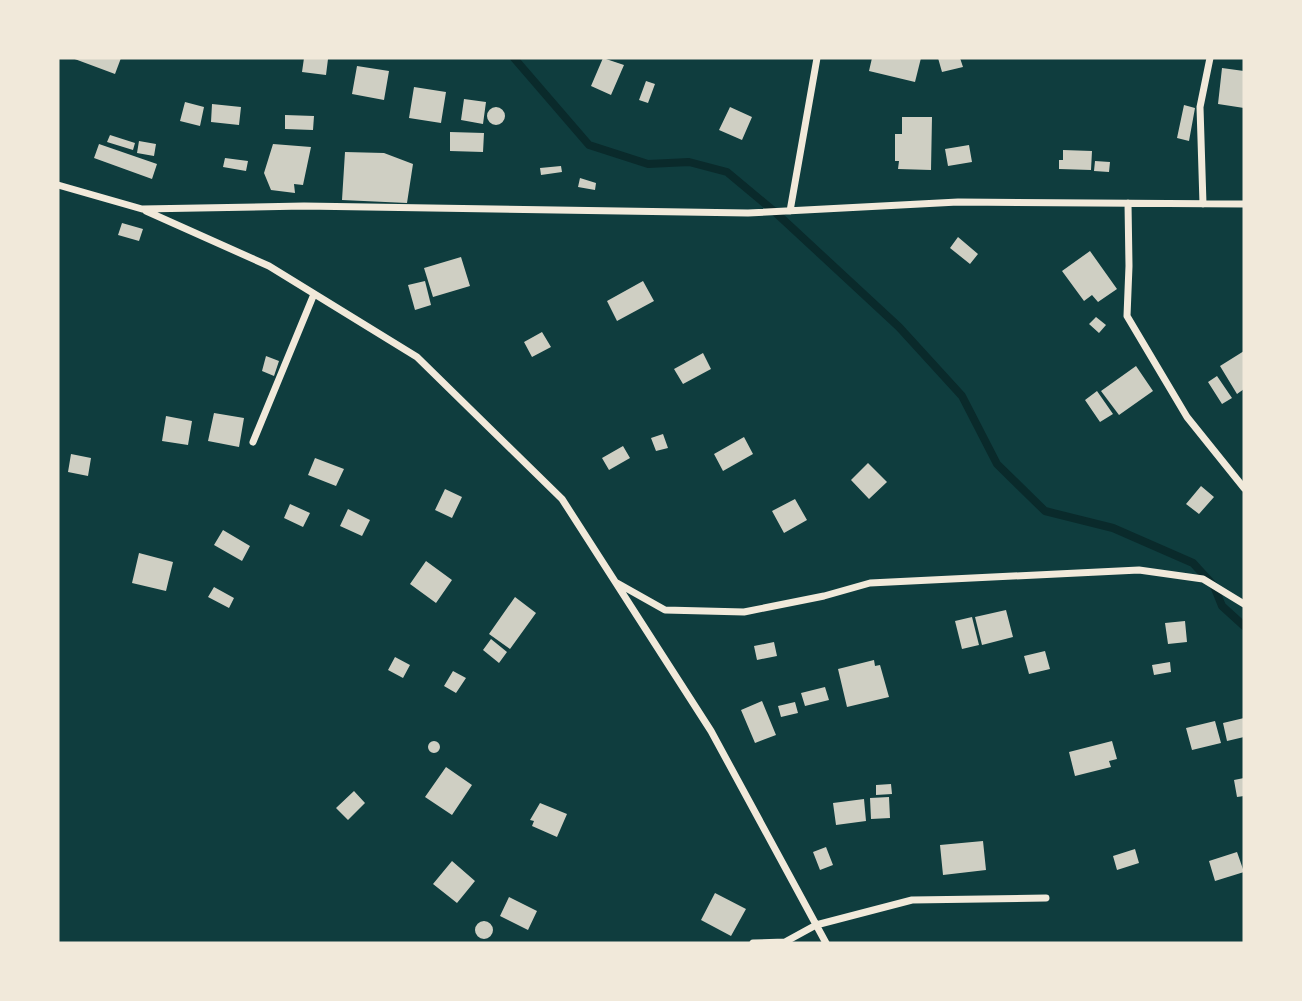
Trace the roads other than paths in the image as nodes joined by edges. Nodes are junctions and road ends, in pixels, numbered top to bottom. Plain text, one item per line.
1 (817, 58) edge
2 (1209, 58) edge
3 (58, 185) edge
4 (1128, 203) junction
5 (1203, 204) junction
6 (1244, 204) edge
7 (142, 209) junction
8 (790, 211) junction
9 (314, 294) junction
10 (253, 442) dead end
11 (1244, 488) edge
12 (616, 583) junction
13 (1244, 604) edge
14 (1046, 898) dead end
15 (816, 925) junction
16 (753, 943) edge
17 (826, 943) edge

1 - 8 street
2 - 5 street
3 - 7 street
4 - 5 street
4 - 8 street
4 - 11 street
5 - 6 street
7 - 8 street
7 - 9 street
9 - 10 street
9 - 12 street
12 - 13 street
12 - 15 street
14 - 15 street
15 - 16 street
15 - 17 street

